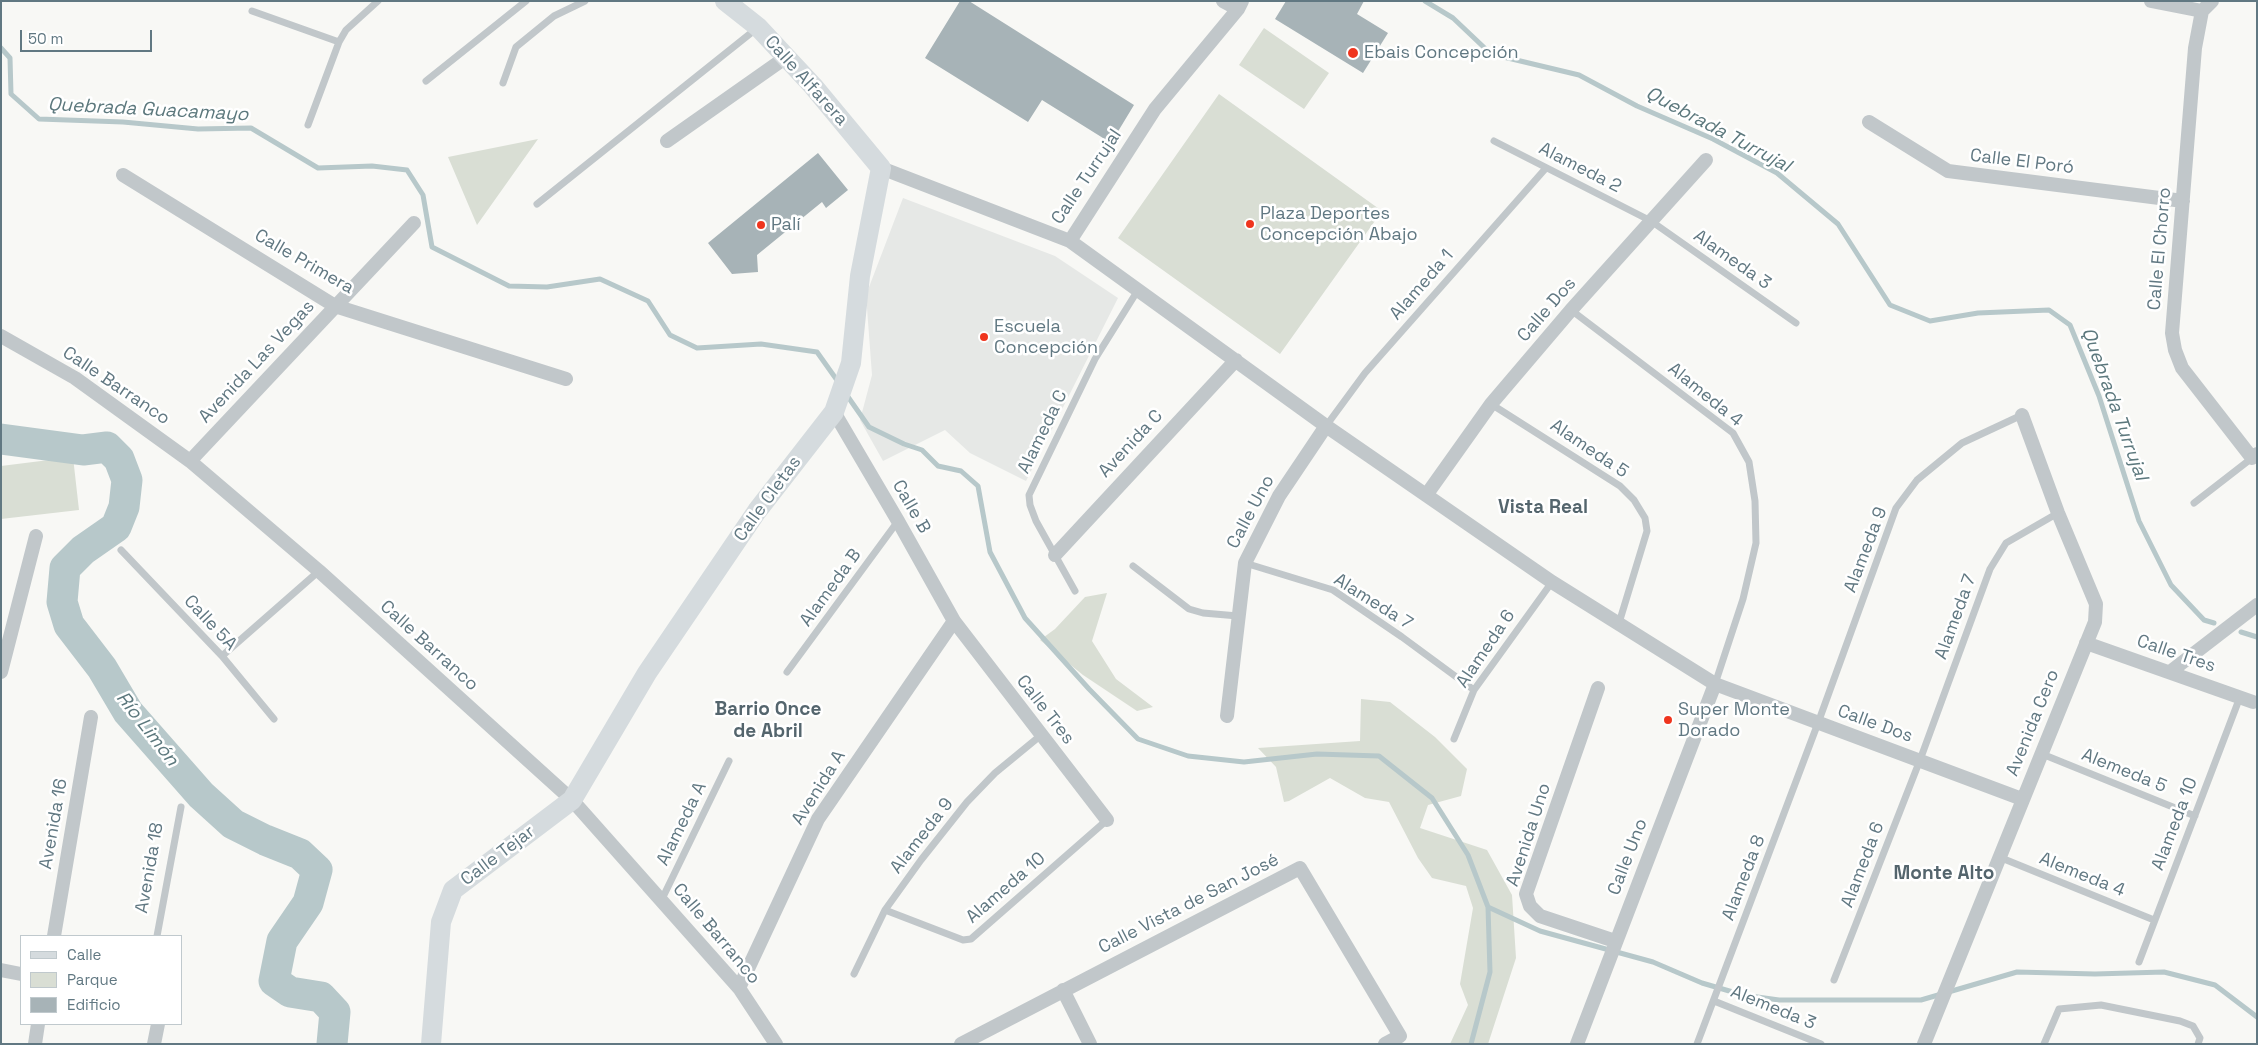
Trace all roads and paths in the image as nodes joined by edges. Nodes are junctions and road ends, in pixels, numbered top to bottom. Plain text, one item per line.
1 (378, 1) edge
2 (526, 1) edge
3 (585, 1) edge
4 (725, 1) edge
5 (1223, 1) edge
6 (2151, 1) edge
7 (1240, 5) edge
8 (2207, 6) edge
9 (252, 11) dead end
10 (758, 27) junction
11 (339, 42) junction
12 (785, 58) junction
13 (426, 81) dead end
14 (503, 83) dead end
15 (1869, 122) dead end
16 (308, 125) dead end
17 (667, 141) dead end
18 (1494, 141) dead end
19 (1706, 160) dead end
20 (881, 168) junction
21 (1546, 168) junction
22 (123, 175) dead end
23 (2183, 201) junction
24 (537, 204) dead end
25 (1651, 221) junction
26 (414, 223) dead end
27 (1070, 241) junction
28 (1138, 290) junction
29 (335, 306) junction
30 (1571, 310) junction
31 (1796, 323) dead end
32 (1, 336) edge
33 (1236, 360) junction
34 (566, 379) dead end
35 (1491, 404) junction
36 (834, 412) junction
37 (2022, 416) joint
38 (1326, 426) junction
39 (2254, 456) edge
40 (190, 461) junction
41 (1428, 494) junction
42 (2194, 503) dead end
43 (2058, 513) junction
44 (898, 521) junction
45 (36, 536) dead end
46 (121, 550) dead end
47 (1055, 555) junction
48 (1245, 563) junction
49 (1133, 566) dead end
50 (319, 571) junction
51 (1552, 582) junction
52 (1074, 591) dead end
53 (2257, 605) edge
54 (1238, 616) junction
55 (954, 621) junction
56 (1619, 623) junction
57 (2086, 643) junction
58 (222, 656) junction
59 (1, 672) edge
60 (787, 672) dead end
61 (2170, 672) junction
62 (1715, 684) junction
63 (1598, 688) dead end
64 (1474, 690) junction
65 (2247, 699) joint
66 (1227, 716) dead end
67 (92, 717) dead end
68 (274, 718) dead end
69 (1818, 723) junction
70 (1040, 736) junction
71 (1454, 739) dead end
72 (2042, 754) junction
73 (1920, 760) junction
74 (729, 761) dead end
75 (2022, 799) junction
76 (572, 800) junction
77 (181, 806) dead end
78 (2194, 816) junction
79 (1108, 820) joint
80 (1999, 857) junction
81 (662, 899) junction
82 (885, 910) junction
83 (2154, 920) junction
84 (54, 935) edge
85 (157, 935) edge
86 (1615, 941) junction
87 (2139, 962) dead end
88 (1, 970) edge
89 (20, 974) edge
90 (854, 974) dead end
91 (1834, 980) dead end
92 (739, 988) junction
93 (1063, 990) junction
94 (1714, 1001) junction
95 (38, 1025) edge
96 (158, 1025) edge
97 (1927, 1043) edge
98 (35, 1044) edge
99 (154, 1044) edge
100 (431, 1044) edge
101 (776, 1044) edge
102 (961, 1044) edge
103 (1090, 1044) edge
104 (1385, 1044) edge
105 (1577, 1044) edge
106 (1697, 1044) edge
107 (1821, 1044) edge
108 (2044, 1044) edge
109 (2198, 1044) edge

1 - 11 lane
2 - 13 lane
3 - 14 lane
4 - 10 street, Calle Alfarera
5 - 7 street
6 - 8 street
7 - 27 street, Calle Turrujal
8 - 23 street, Calle El Chorro
9 - 11 lane
10 - 12 street, Calle Alfarera
10 - 24 lane
11 - 16 lane
12 - 17 street
12 - 20 street, Calle Alfarera
15 - 23 street, Calle El Poró
18 - 21 lane, Alameda 2
19 - 25 street, Calle Dos
20 - 27 street, Calle Turrujal
20 - 36 street, Calle Cletas
21 - 25 lane, Alameda 2
21 - 38 lane, Alameda 1
22 - 29 street, Calle Primera
23 - 39 street, Calle El Chorro
25 - 30 street, Calle Dos
25 - 31 lane, Alameda 3
26 - 29 street, Avenida Las Vegas
27 - 28 street, Calle Dos
28 - 33 street, Calle Dos
28 - 47 lane, Alameda C
29 - 34 street, Calle Primera
29 - 40 street, Avenida Las Vegas
30 - 35 street, Calle Dos
30 - 62 lane, Alameda 4
32 - 40 street, Calle Barranco
33 - 38 street, Calle Dos
33 - 47 street, Avenida C
35 - 41 street, Calle Dos
35 - 56 lane, Alameda 5
36 - 44 street, Calle B
36 - 76 street, Calle Cletas
37 - 43 street, Avenida Cero
37 - 69 lane, Alameda 9
38 - 41 street, Calle Dos
38 - 48 street, Calle Uno
39 - 42 lane
40 - 50 street, Calle Barranco
41 - 51 street, Calle Dos
43 - 57 street, Avenida Cero
43 - 73 lane, Alameda 7
44 - 55 street, Calle B
44 - 60 lane, Alameda B
45 - 59 street
46 - 58 lane, Calle 5A
47 - 52 lane, Alameda C
48 - 54 street, Calle Uno
48 - 64 lane, Alameda 7
49 - 54 lane
50 - 58 lane
50 - 76 street, Calle Barranco
51 - 56 street, Calle Dos
51 - 64 lane, Alameda 6
53 - 61 street
54 - 66 street, Calle Uno
55 - 70 street, Calle Tres
55 - 92 street, Avenida A
56 - 62 street, Calle Dos
57 - 61 street, Calle Tres
57 - 72 street, Avenida Cero
58 - 68 lane, Calle 5A
61 - 65 street, Calle Tres
62 - 69 street, Calle Dos
62 - 86 street, Calle Uno
63 - 86 street, Avenida Uno
64 - 71 lane, Alameda 6
65 - 78 lane, Alameda 10
67 - 84 street, Avenida 16
69 - 73 street, Calle Dos
69 - 94 lane, Alameda 8
70 - 79 street, Calle Tres
70 - 82 lane, Alameda 9
72 - 75 street, Avenida Cero
72 - 78 lane, Alemeda 5
73 - 75 street, Calle Dos
73 - 91 lane, Alameda 6
74 - 81 lane, Alameda A
75 - 80 street, Avenida Cero
76 - 81 street, Calle Barranco
76 - 100 street, Calle Tejar
77 - 85 lane, Avenida 18
78 - 83 lane, Alameda 10
79 - 82 lane, Alameda 10
80 - 83 lane, Alemeda 4
80 - 97 street, Avenida Cero
81 - 92 street, Calle Barranco
82 - 90 lane, Alameda 9
83 - 87 lane, Alameda 10
86 - 105 street, Calle Uno
88 - 89 street
92 - 101 street, Calle Barranco
93 - 102 street, Calle Vista de San José
93 - 103 street
93 - 104 street, Calle Vista de San José
94 - 106 lane, Alameda 8
94 - 107 lane, Alemeda 3
95 - 98 street
96 - 99 street
108 - 109 lane

